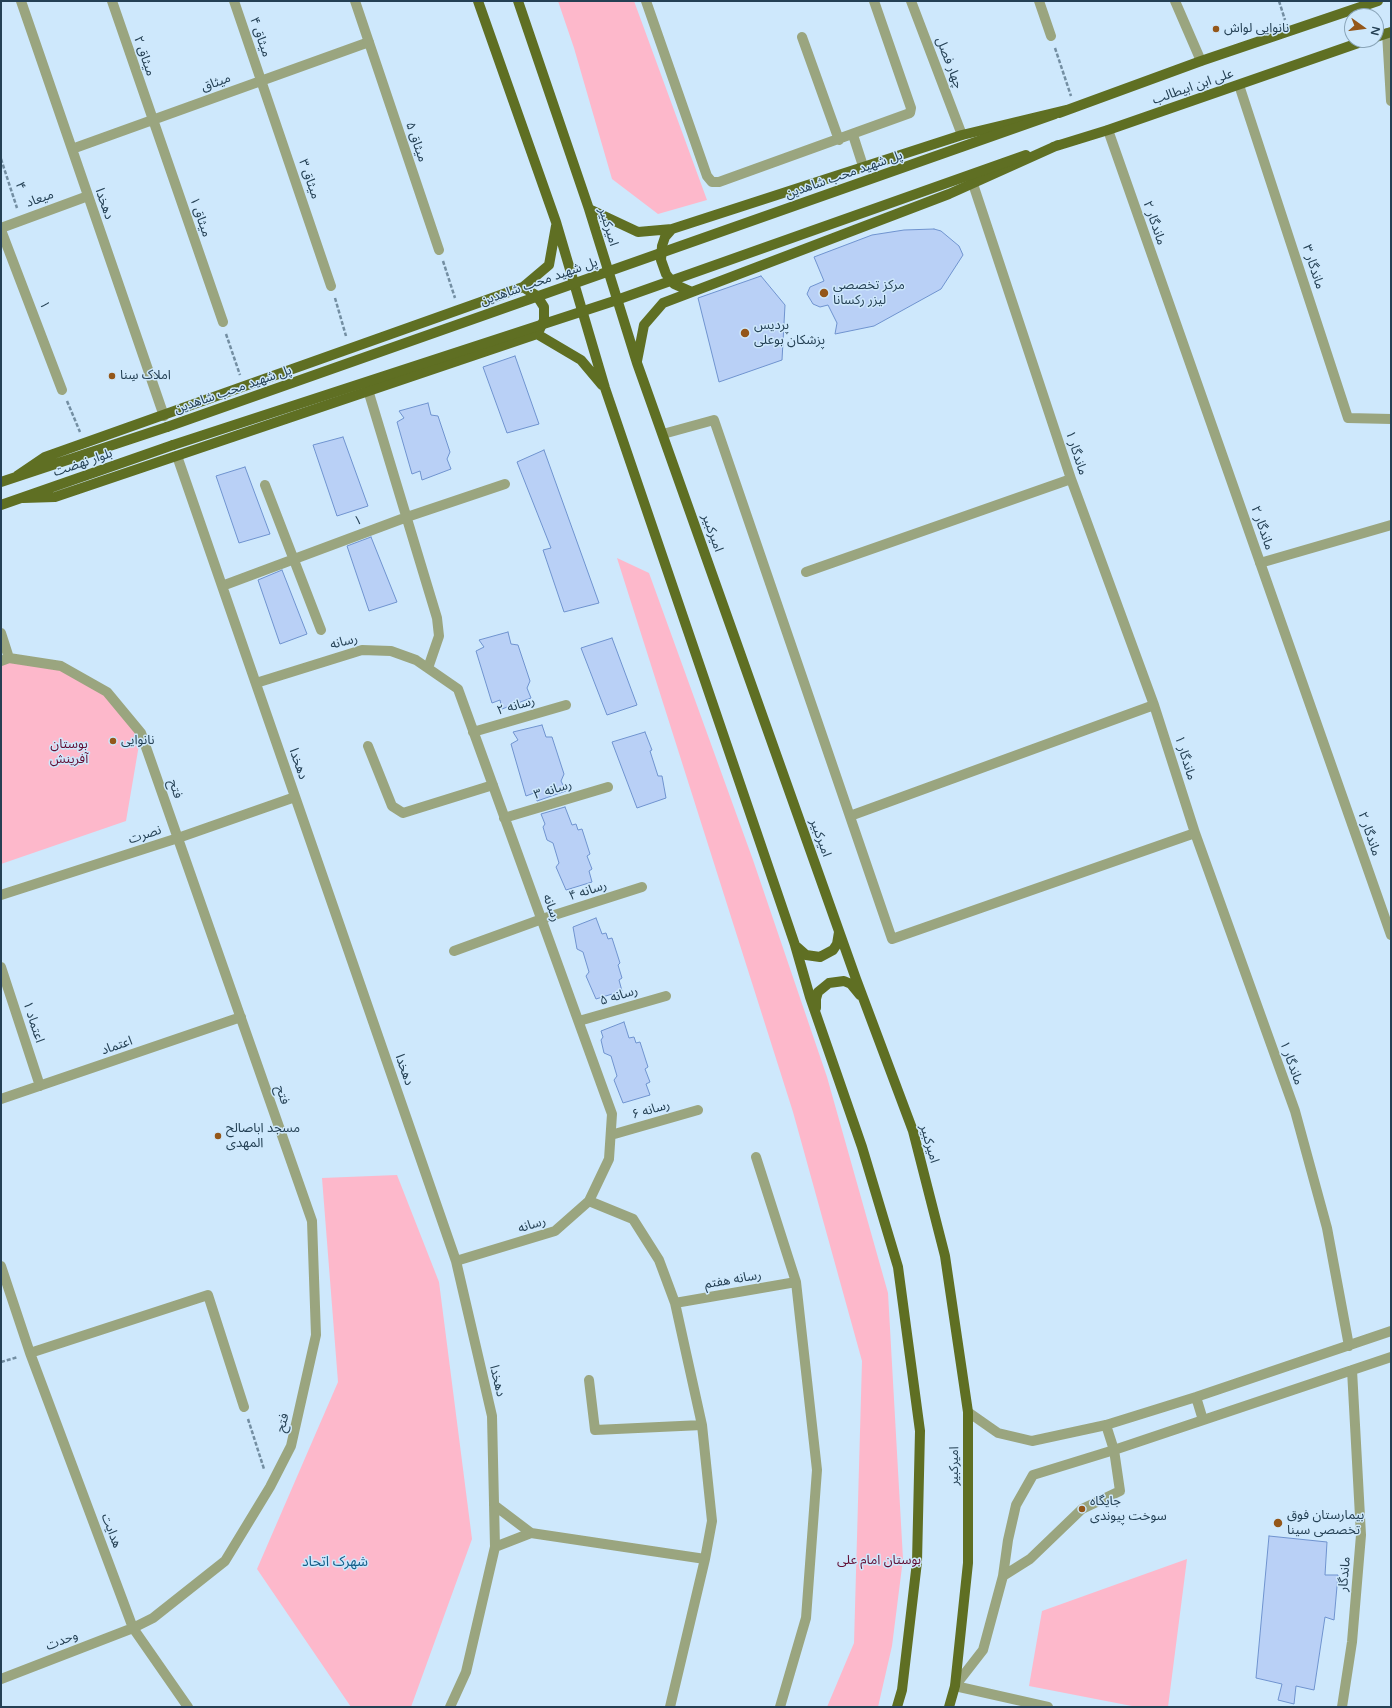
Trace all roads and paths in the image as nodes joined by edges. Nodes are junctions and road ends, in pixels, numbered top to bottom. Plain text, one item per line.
1 (21, 1) edge
2 (112, 1) edge
3 (234, 1) edge
4 (355, 1) edge
5 (478, 1) edge
6 (518, 1) edge
7 (646, 1) edge
8 (874, 1) edge
9 (911, 1) edge
10 (1039, 1) edge
11 (1175, 1) edge
12 (1279, 1) edge
13 (1378, 1) edge
14 (1288, 32) junction
15 (1389, 32) edge
16 (1051, 36) joint
17 (802, 38) dead end
18 (369, 42) junction
19 (1344, 48) edge
20 (1201, 61) junction
21 (261, 81) junction
22 (1239, 85) junction
23 (1391, 101) edge
24 (1070, 108) junction
25 (1055, 114) joint
26 (152, 120) junction
27 (1108, 130) junction
28 (853, 135) junction
29 (962, 135) junction
30 (839, 140) junction
31 (1058, 145) junction
32 (72, 149) junction
33 (1, 159) edge
34 (863, 166) junction
35 (973, 184) junction
36 (88, 196) junction
37 (589, 208) junction
38 (21, 220) junction
39 (556, 222) junction
40 (1, 229) edge
41 (672, 229) junction
42 (439, 250) joint
43 (331, 286) joint
44 (523, 287) junction
45 (692, 292) junction
46 (459, 309) junction
47 (222, 322) joint
48 (537, 334) junction
49 (350, 349) junction
50 (637, 363) junction
51 (244, 387) junction
52 (605, 388) junction
53 (62, 390) joint
54 (368, 390) junction
55 (164, 416) junction
56 (1391, 419) edge
57 (167, 427) joint
58 (663, 434) junction
59 (85, 443) junction
60 (173, 445) joint
61 (177, 456) junction
62 (17, 476) junction
63 (1071, 479) junction
64 (1, 482) edge
65 (505, 484) dead end
66 (265, 485) dead end
67 (23, 498) junction
68 (1, 505) edge
69 (406, 517) junction
70 (1391, 525) edge
71 (294, 559) junction
72 (1260, 563) junction
73 (806, 572) dead end
74 (222, 586) junction
75 (321, 630) dead end
76 (1, 633) edge
77 (5, 659) edge
78 (428, 668) junction
79 (256, 683) junction
80 (1154, 704) junction
81 (566, 705) dead end
82 (473, 732) junction
83 (368, 746) dead end
84 (493, 785) junction
85 (608, 787) dead end
86 (295, 797) junction
87 (850, 816) junction
88 (504, 818) junction
89 (1195, 834) junction
90 (178, 838) junction
91 (642, 886) dead end
92 (1, 895) edge
93 (542, 919) junction
94 (839, 929) junction
95 (1391, 935) edge
96 (795, 946) junction
97 (454, 951) dead end
98 (1, 967) edge
99 (666, 996) dead end
100 (865, 1002) junction
101 (816, 1014) junction
102 (241, 1017) junction
103 (579, 1022) junction
104 (40, 1086) junction
105 (1, 1099) edge
106 (698, 1110) dead end
107 (611, 1135) junction
108 (756, 1157) dead end
109 (589, 1201) junction
110 (456, 1261) junction
111 (1, 1266) edge
112 (796, 1282) junction
113 (675, 1303) junction
114 (1391, 1331) edge
115 (1349, 1346) junction
116 (30, 1352) junction
117 (1391, 1357) edge
118 (1352, 1370) junction
119 (589, 1380) dead end
120 (1196, 1397) junction
121 (244, 1407) joint
122 (968, 1412) junction
123 (1203, 1420) junction
124 (1106, 1424) junction
125 (702, 1425) junction
126 (1114, 1450) junction
127 (270, 1487) junction
128 (494, 1505) junction
129 (531, 1533) junction
130 (495, 1547) junction
131 (705, 1559) junction
132 (1003, 1576) junction
133 (133, 1628) junction
134 (1, 1679) edge
135 (955, 1686) junction
136 (188, 1707) edge
137 (450, 1707) edge
138 (670, 1707) edge
139 (780, 1707) edge
140 (897, 1707) edge
141 (949, 1707) edge
142 (1048, 1707) edge
143 (1342, 1707) edge

1 - 32 street, دهخدا
2 - 26 street, میثاق ۲
3 - 21 street, میثاق ۴
4 - 18 street, میثاق ۵
5 - 39 main road
6 - 37 main road, امیرکبیر
7 - 30 street
8 - 28 street
9 - 29 street, چهار فصل
10 - 16 street
11 - 20 street
12 - 14 path
13 - 14 main road, علی ابن ابیطالب
14 - 20 main road, علی ابن ابیطالب
15 - 23 street
16 - 24 path
17 - 30 street
18 - 21 street, میثاق
18 - 42 street, میثاق ۵
19 - 22 main road, علی ابن ابیطالب
20 - 24 main road, علی ابن ابیطالب
21 - 26 street, میثاق
21 - 43 street, میثاق ۳
22 - 27 main road, علی ابن ابیطالب
22 - 56 street, ماندگار ۳
24 - 25 main road, علی ابن ابیطالب
24 - 29 main road
25 - 57 main road, پل شهید محب شاهدین, bridge
26 - 32 street, میثاق
26 - 47 street, میثاق ۱
27 - 31 main road, علی ابن ابیطالب
27 - 72 street, ماندگار ۲
28 - 30 street
28 - 34 street
29 - 34 main road
31 - 35 main road
31 - 60 main road, علی ابن ابیطالب, bridge
32 - 36 street, دهخدا
33 - 38 path, ۴
34 - 41 main road
35 - 45 main road
35 - 63 street, ماندگار ۱
36 - 38 street, میعاد
36 - 55 street, دهخدا
37 - 41 main road
37 - 50 main road, امیرکبیر
38 - 40 street, میعاد
39 - 44 main road
39 - 52 main road
40 - 53 street, ۱
41 - 45 main road
42 - 46 path
43 - 49 path
44 - 46 main road
44 - 48 main road
45 - 50 main road
46 - 49 main road
47 - 51 path
48 - 52 main road
48 - 54 main road
49 - 51 main road
50 - 58 main road, امیرکبیر
51 - 55 main road
52 - 96 main road
53 - 59 path
54 - 61 main road
54 - 69 street
55 - 59 main road
57 - 62 main road, بلوار نهضت
58 - 87 street
58 - 94 main road, امیرکبیر
59 - 62 main road
60 - 67 main road, بلوار نهضت
61 - 67 main road
61 - 74 street, دهخدا
62 - 64 main road, بلوار نهضت
63 - 73 street
63 - 80 street, ماندگار ۱
65 - 69 street, ۱
66 - 71 street
67 - 68 main road, بلوار نهضت
69 - 71 street, ۱
69 - 78 street
70 - 72 street
71 - 74 street, ۱
71 - 75 street
72 - 95 street, ماندگار ۲
74 - 79 street, دهخدا
76 - 77 street
77 - 90 street, فتح
78 - 79 street, رسانه
78 - 82 street, رسانه
79 - 86 street, دهخدا
80 - 87 street
80 - 89 street, ماندگار ۱
81 - 82 street, رسانه ۲
82 - 84 street, رسانه
83 - 84 street
84 - 88 street, رسانه
85 - 88 street, رسانه ۳
86 - 90 street, نصرت
86 - 110 street, دهخدا
87 - 89 street
88 - 93 street, رسانه
89 - 115 street, ماندگار ۱
90 - 92 street, نصرت
90 - 102 street, فتح
91 - 93 street, رسانه ۴
93 - 97 street, رسانه ۴
93 - 103 street, رسانه
94 - 96 main road
94 - 100 main road, امیرکبیر
96 - 101 main road
98 - 104 street, اعتماد ۱
99 - 103 street, رسانه ۵
100 - 101 main road
100 - 122 main road, امیرکبیر
101 - 140 main road
102 - 104 street, اعتماد
102 - 127 street, فتح
103 - 107 street, رسانه
104 - 105 street, اعتماد
106 - 107 street, رسانه ۶
107 - 109 street, رسانه
108 - 112 street
109 - 110 street, رسانه
109 - 113 street
110 - 128 street, دهخدا
111 - 116 street, هدایت
112 - 113 street, رسانه هفتم
112 - 139 street
113 - 125 street
114 - 115 street
115 - 120 street
116 - 121 street
116 - 133 street, هدایت
117 - 118 street
118 - 123 street
118 - 143 street, ماندگار
119 - 125 street
120 - 123 street
120 - 124 street
121 - 127 path
122 - 124 street
122 - 135 main road, امیرکبیر
123 - 126 street
124 - 126 street
125 - 131 street
126 - 132 street
126 - 132 street
127 - 133 street, فتح
128 - 129 street
128 - 130 street, دهخدا
129 - 130 street
129 - 131 street
130 - 137 street, دهخدا
131 - 138 street
132 - 135 street
133 - 134 street, وحدت
133 - 136 street, هدایت
135 - 141 main road, امیرکبیر
135 - 142 street

